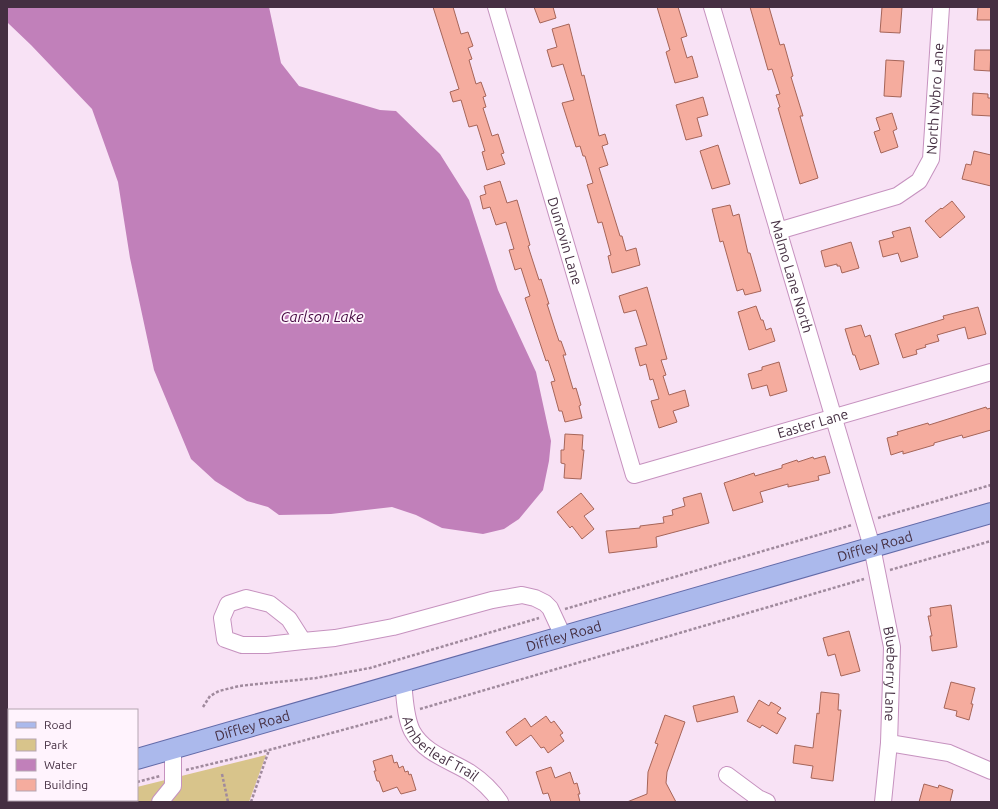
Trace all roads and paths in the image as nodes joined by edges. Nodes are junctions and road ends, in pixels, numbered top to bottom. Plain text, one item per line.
1 (496, 7) edge
2 (712, 7) edge
3 (941, 7) edge
4 (778, 231) junction
5 (991, 372) edge
6 (833, 417) junction
7 (634, 475) joint
8 (991, 485) edge
9 (991, 513) edge
10 (864, 522) junction
11 (991, 541) edge
12 (872, 547) junction
13 (877, 573) junction
14 (553, 613) junction
15 (563, 636) junction
16 (303, 641) junction
17 (403, 683) junction
18 (203, 707) dead end
19 (407, 712) junction
20 (889, 743) junction
21 (173, 749) junction
22 (269, 750) junction
23 (138, 759) edge
24 (991, 771) edge
25 (173, 773) junction
26 (222, 774) dead end
27 (727, 775) dead end
28 (138, 782) edge
29 (160, 802) edge
30 (228, 802) edge
31 (251, 802) edge
32 (500, 802) edge
33 (767, 802) edge
34 (883, 802) edge

1 - 7 street, Dunrovin Lane
2 - 4 street, Malmo Lane North
3 - 4 street, North Nybro Lane
4 - 6 street, Malmo Lane North
5 - 6 street, Easter Lane
6 - 7 street, Easter Lane
6 - 10 street, Malmo Lane North
8 - 10 path
9 - 12 main road, Diffley Road
10 - 12 street, Malmo Lane North
10 - 14 path
11 - 13 path
12 - 13 street, Blueberry Lane
12 - 15 main road, Diffley Road
13 - 19 path
13 - 20 street, Blueberry Lane
14 - 15 street
14 - 16 street
14 - 18 path
15 - 17 main road, Diffley Road
16 - 16 street
17 - 19 street, Amberleaf Trail
17 - 21 main road, Diffley Road
19 - 22 path
19 - 32 street, Amberleaf Trail
20 - 24 street
20 - 34 street, Blueberry Lane
21 - 23 main road, Diffley Road
21 - 25 street
22 - 25 path
22 - 31 path
25 - 28 path
25 - 29 street
26 - 30 path
27 - 33 street

